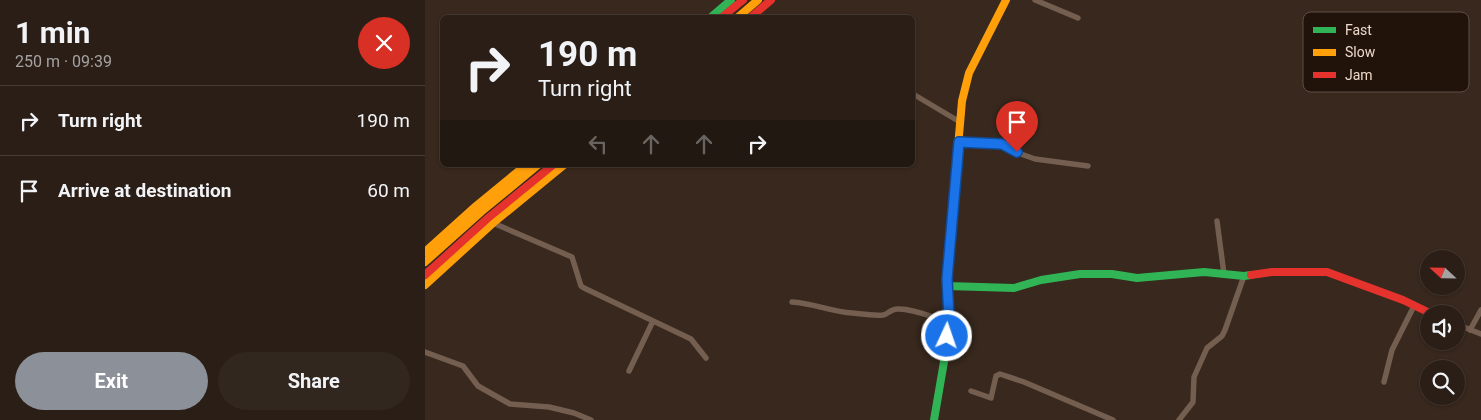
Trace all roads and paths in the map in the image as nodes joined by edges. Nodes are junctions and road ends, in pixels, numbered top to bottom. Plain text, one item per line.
1 (731, 0) edge
2 (743, 0) edge
3 (758, 0) edge
4 (771, 0) edge
5 (1006, 0) edge
6 (1035, 0) edge
7 (757, 14) edge
8 (714, 15) edge
9 (725, 15) edge
10 (740, 15) edge
11 (1079, 18) dead end
12 (915, 95) edge
13 (960, 122) junction
14 (959, 142) junction
15 (1088, 166) dead end
16 (524, 167) edge
17 (536, 167) edge
18 (551, 167) edge
19 (562, 167) edge
20 (1217, 221) dead end
21 (493, 223) junction
22 (425, 252) edge
23 (425, 262) edge
24 (425, 274) edge
25 (1224, 274) junction
26 (1244, 276) junction
27 (425, 285) edge
28 (947, 286) junction
29 (792, 302) dead end
30 (1414, 306) junction
31 (1420, 309) edge
32 (1481, 310) edge
33 (653, 321) junction
34 (949, 322) junction
35 (1465, 328) edge
36 (1470, 330) junction
37 (1481, 334) edge
38 (425, 352) edge
39 (706, 358) dead end
40 (629, 371) dead end
41 (1384, 382) dead end
42 (971, 391) dead end
43 (591, 420) edge
44 (934, 420) edge
45 (1113, 420) edge
46 (1179, 420) edge

1 - 8 main road
2 - 9 main road
3 - 10 main road
4 - 7 main road
5 - 13 main road
6 - 11 street
12 - 13 street
13 - 14 main road
14 - 15 street
14 - 28 main road
16 - 22 main road
17 - 23 main road
18 - 24 main road
19 - 21 main road
20 - 25 street
21 - 27 main road
21 - 33 street
25 - 26 main road
25 - 28 main road
26 - 30 main road
26 - 46 street
28 - 34 main road
29 - 34 street
30 - 31 main road
30 - 41 street
32 - 36 street
33 - 39 street
33 - 40 street
34 - 44 main road
35 - 36 street
36 - 37 street
38 - 43 street
42 - 45 street

